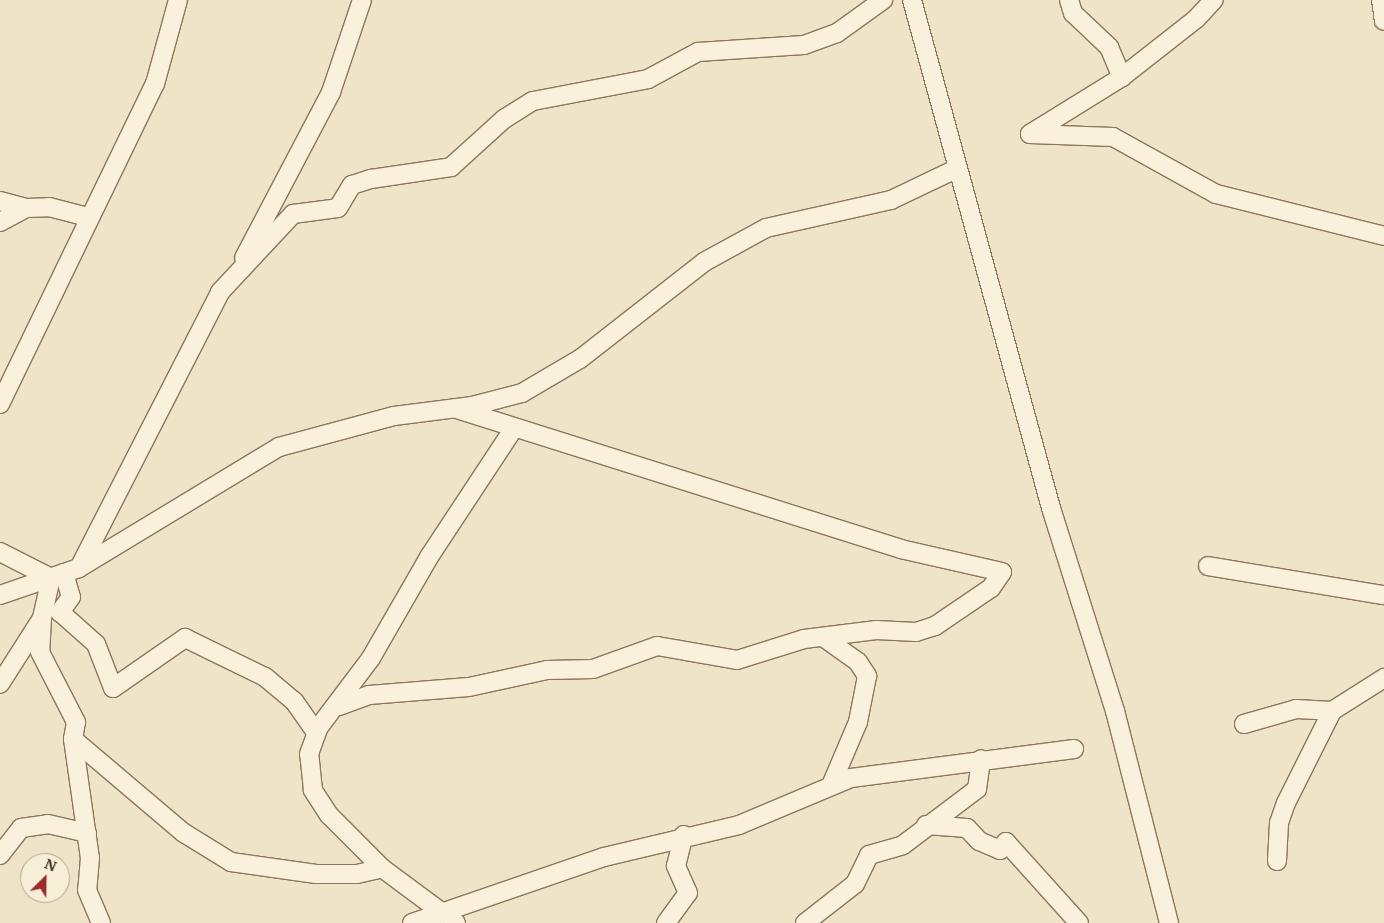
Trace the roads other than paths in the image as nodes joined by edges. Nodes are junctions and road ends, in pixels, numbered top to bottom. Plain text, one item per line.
1 (178, 0) edge
2 (362, 0) edge
3 (883, 0) edge
4 (912, 0) edge
5 (1069, 0) edge
6 (1214, 0) edge
7 (1381, 0) edge
8 (1384, 20) edge
9 (1122, 77) junction
10 (958, 168) junction
11 (0, 202) edge
12 (26, 208) junction
13 (88, 218) junction
14 (0, 222) edge
15 (1384, 236) edge
16 (233, 278) junction
17 (0, 404) edge
18 (455, 408) junction
19 (514, 428) junction
20 (0, 552) edge
21 (1208, 566) dead end
22 (65, 573) junction
23 (0, 595) edge
24 (1384, 595) edge
25 (42, 618) junction
26 (823, 637) junction
27 (1384, 678) edge
28 (0, 684) edge
29 (339, 706) junction
30 (1332, 711) junction
31 (1244, 724) dead end
32 (314, 730) dead end
33 (73, 739) junction
34 (1074, 748) dead end
35 (981, 760) junction
36 (832, 783) junction
37 (926, 825) junction
38 (87, 833) junction
39 (684, 836) junction
40 (0, 855) edge
41 (1277, 861) dead end
42 (382, 868) junction
43 (440, 914) junction
44 (101, 923) edge
45 (412, 923) edge
46 (456, 923) edge
47 (666, 923) edge
48 (805, 923) edge
49 (1079, 923) edge
50 (1169, 923) edge

1 - 13 street
2 - 16 street
3 - 16 street
4 - 10 street
5 - 9 street
6 - 9 street
7 - 8 street
9 - 15 street
10 - 18 street
10 - 50 street
11 - 12 street
12 - 13 street
12 - 14 street
13 - 17 street
16 - 22 street
18 - 19 street
18 - 22 street
19 - 26 street
19 - 29 street
20 - 22 street
21 - 24 street
22 - 23 street
22 - 25 street
22 - 32 street
25 - 28 street
25 - 33 street
26 - 29 street
26 - 36 street
27 - 30 street
29 - 42 street
30 - 31 street
30 - 41 street
33 - 38 street
33 - 42 street
34 - 35 street
35 - 36 street
35 - 37 street
36 - 39 street
37 - 48 street
37 - 49 street
38 - 40 street
38 - 44 street
39 - 43 street
39 - 47 street
42 - 43 street
43 - 45 street
43 - 46 street

